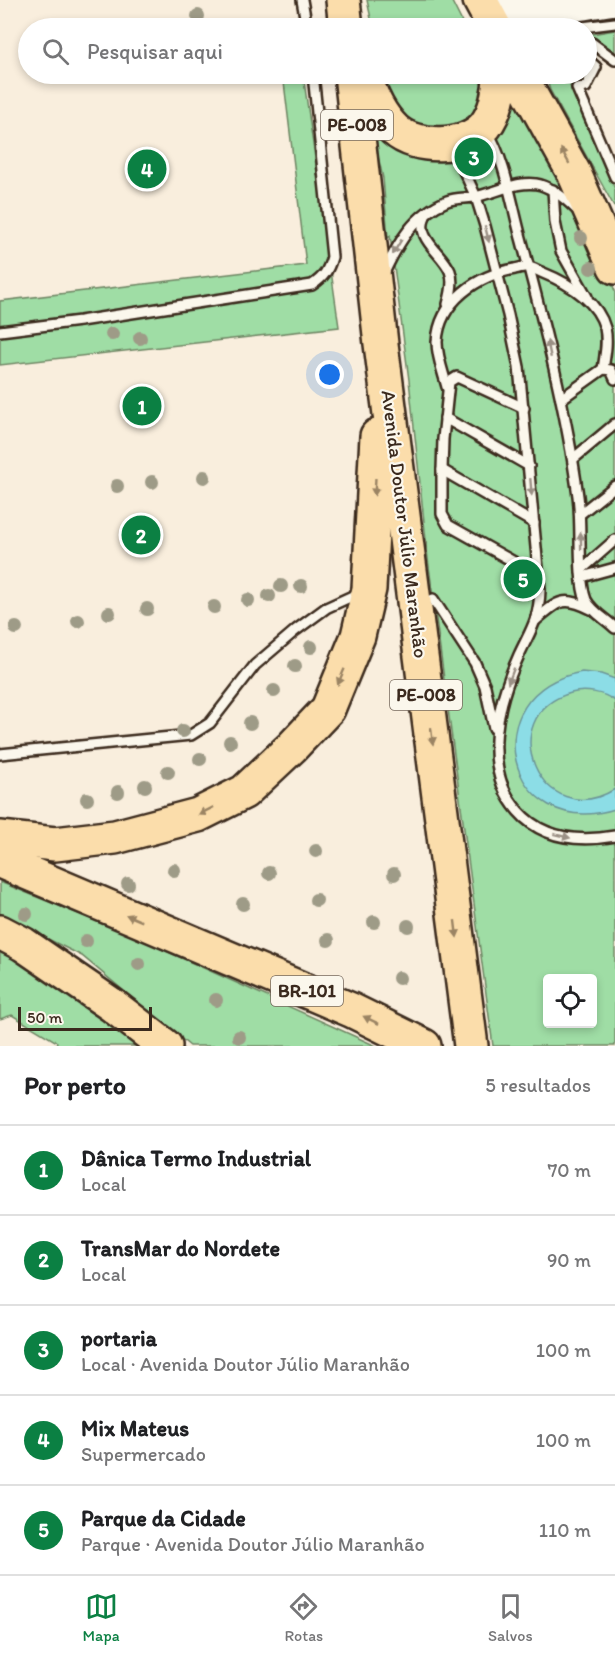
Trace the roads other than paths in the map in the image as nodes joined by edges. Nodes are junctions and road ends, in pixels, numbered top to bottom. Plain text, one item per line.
1 (302, 0) edge
2 (615, 1) edge
3 (491, 15) edge
4 (305, 18) edge
5 (615, 23) edge
6 (597, 25) edge
7 (597, 47) edge
8 (615, 60) edge
9 (314, 84) edge
10 (352, 84) edge
11 (368, 84) edge
12 (500, 84) edge
13 (511, 84) edge
14 (523, 84) edge
15 (588, 84) edge
16 (489, 118) junction
17 (447, 143) junction
18 (615, 177) edge
19 (507, 187) junction
20 (553, 190) junction
21 (476, 197) junction
22 (426, 213) junction
23 (603, 236) junction
24 (529, 267) junction
25 (615, 267) edge
26 (498, 272) junction
27 (376, 292) junction
28 (590, 305) junction
29 (445, 315) junction
30 (0, 331) edge
31 (381, 344) junction
32 (603, 369) junction
33 (615, 379) edge
34 (447, 387) junction
35 (561, 399) junction
36 (524, 408) junction
37 (445, 418) junction
38 (615, 424) edge
39 (573, 459) junction
40 (529, 466) junction
41 (442, 470) junction
42 (615, 486) edge
43 (580, 514) junction
44 (534, 523) junction
45 (615, 540) edge
46 (615, 568) edge
47 (582, 573) junction
48 (539, 576) junction
49 (369, 589) junction
50 (433, 599) dead end
51 (591, 609) junction
52 (536, 621) junction
53 (615, 628) edge
54 (496, 737) junction
55 (0, 754) edge
56 (615, 836) edge
57 (0, 837) edge
58 (0, 861) edge
59 (0, 932) edge
60 (165, 1046) edge
61 (424, 1046) edge
62 (471, 1046) edge

1 - 4 lane
2 - 3 street
5 - 6 lane
7 - 8 lane
9 - 30 lane
10 - 27 highway, Avenida Doutor Júlio Maranhão / PE-008
11 - 17 highway
12 - 16 highway
13 - 16 lane
23 -> 14 highway
15 - 18 lane
16 - 17 highway
16 - 19 lane
17 - 21 lane
19 - 20 lane
19 - 21 lane
19 - 24 lane
20 - 23 lane
20 - 28 lane
21 - 22 lane
21 -> 26 lane
22 -> 27 lane
22 - 29 lane
23 - 25 highway
24 - 26 lane
24 - 28 lane
35 -> 24 lane
26 - 29 lane
26 - 36 lane
27 - 31 highway, Avenida Doutor Júlio Maranhão / PE-008
28 - 32 lane
29 - 34 lane
31 -> 49 highway
31 -> 62 highway, Avenida Doutor Júlio Maranhão / PE-008
32 - 33 lane
32 - 35 lane
34 - 36 lane
34 - 37 lane
35 - 39 lane
36 - 40 lane
37 - 40 lane
37 - 41 lane
38 - 39 lane
39 - 43 lane
40 -> 44 lane
41 - 44 lane
41 - 48 lane
42 - 43 lane
47 -> 43 lane
44 - 48 lane
45 - 47 lane
46 - 47 lane
47 - 51 lane
48 - 52 lane
49 - 55 lane
49 -> 57 highway
50 - 54 lane
51 - 52 lane
51 - 53 lane
52 -> 54 lane
54 -> 56 lane
61 -> 58 highway, BR-101
59 - 60 highway

